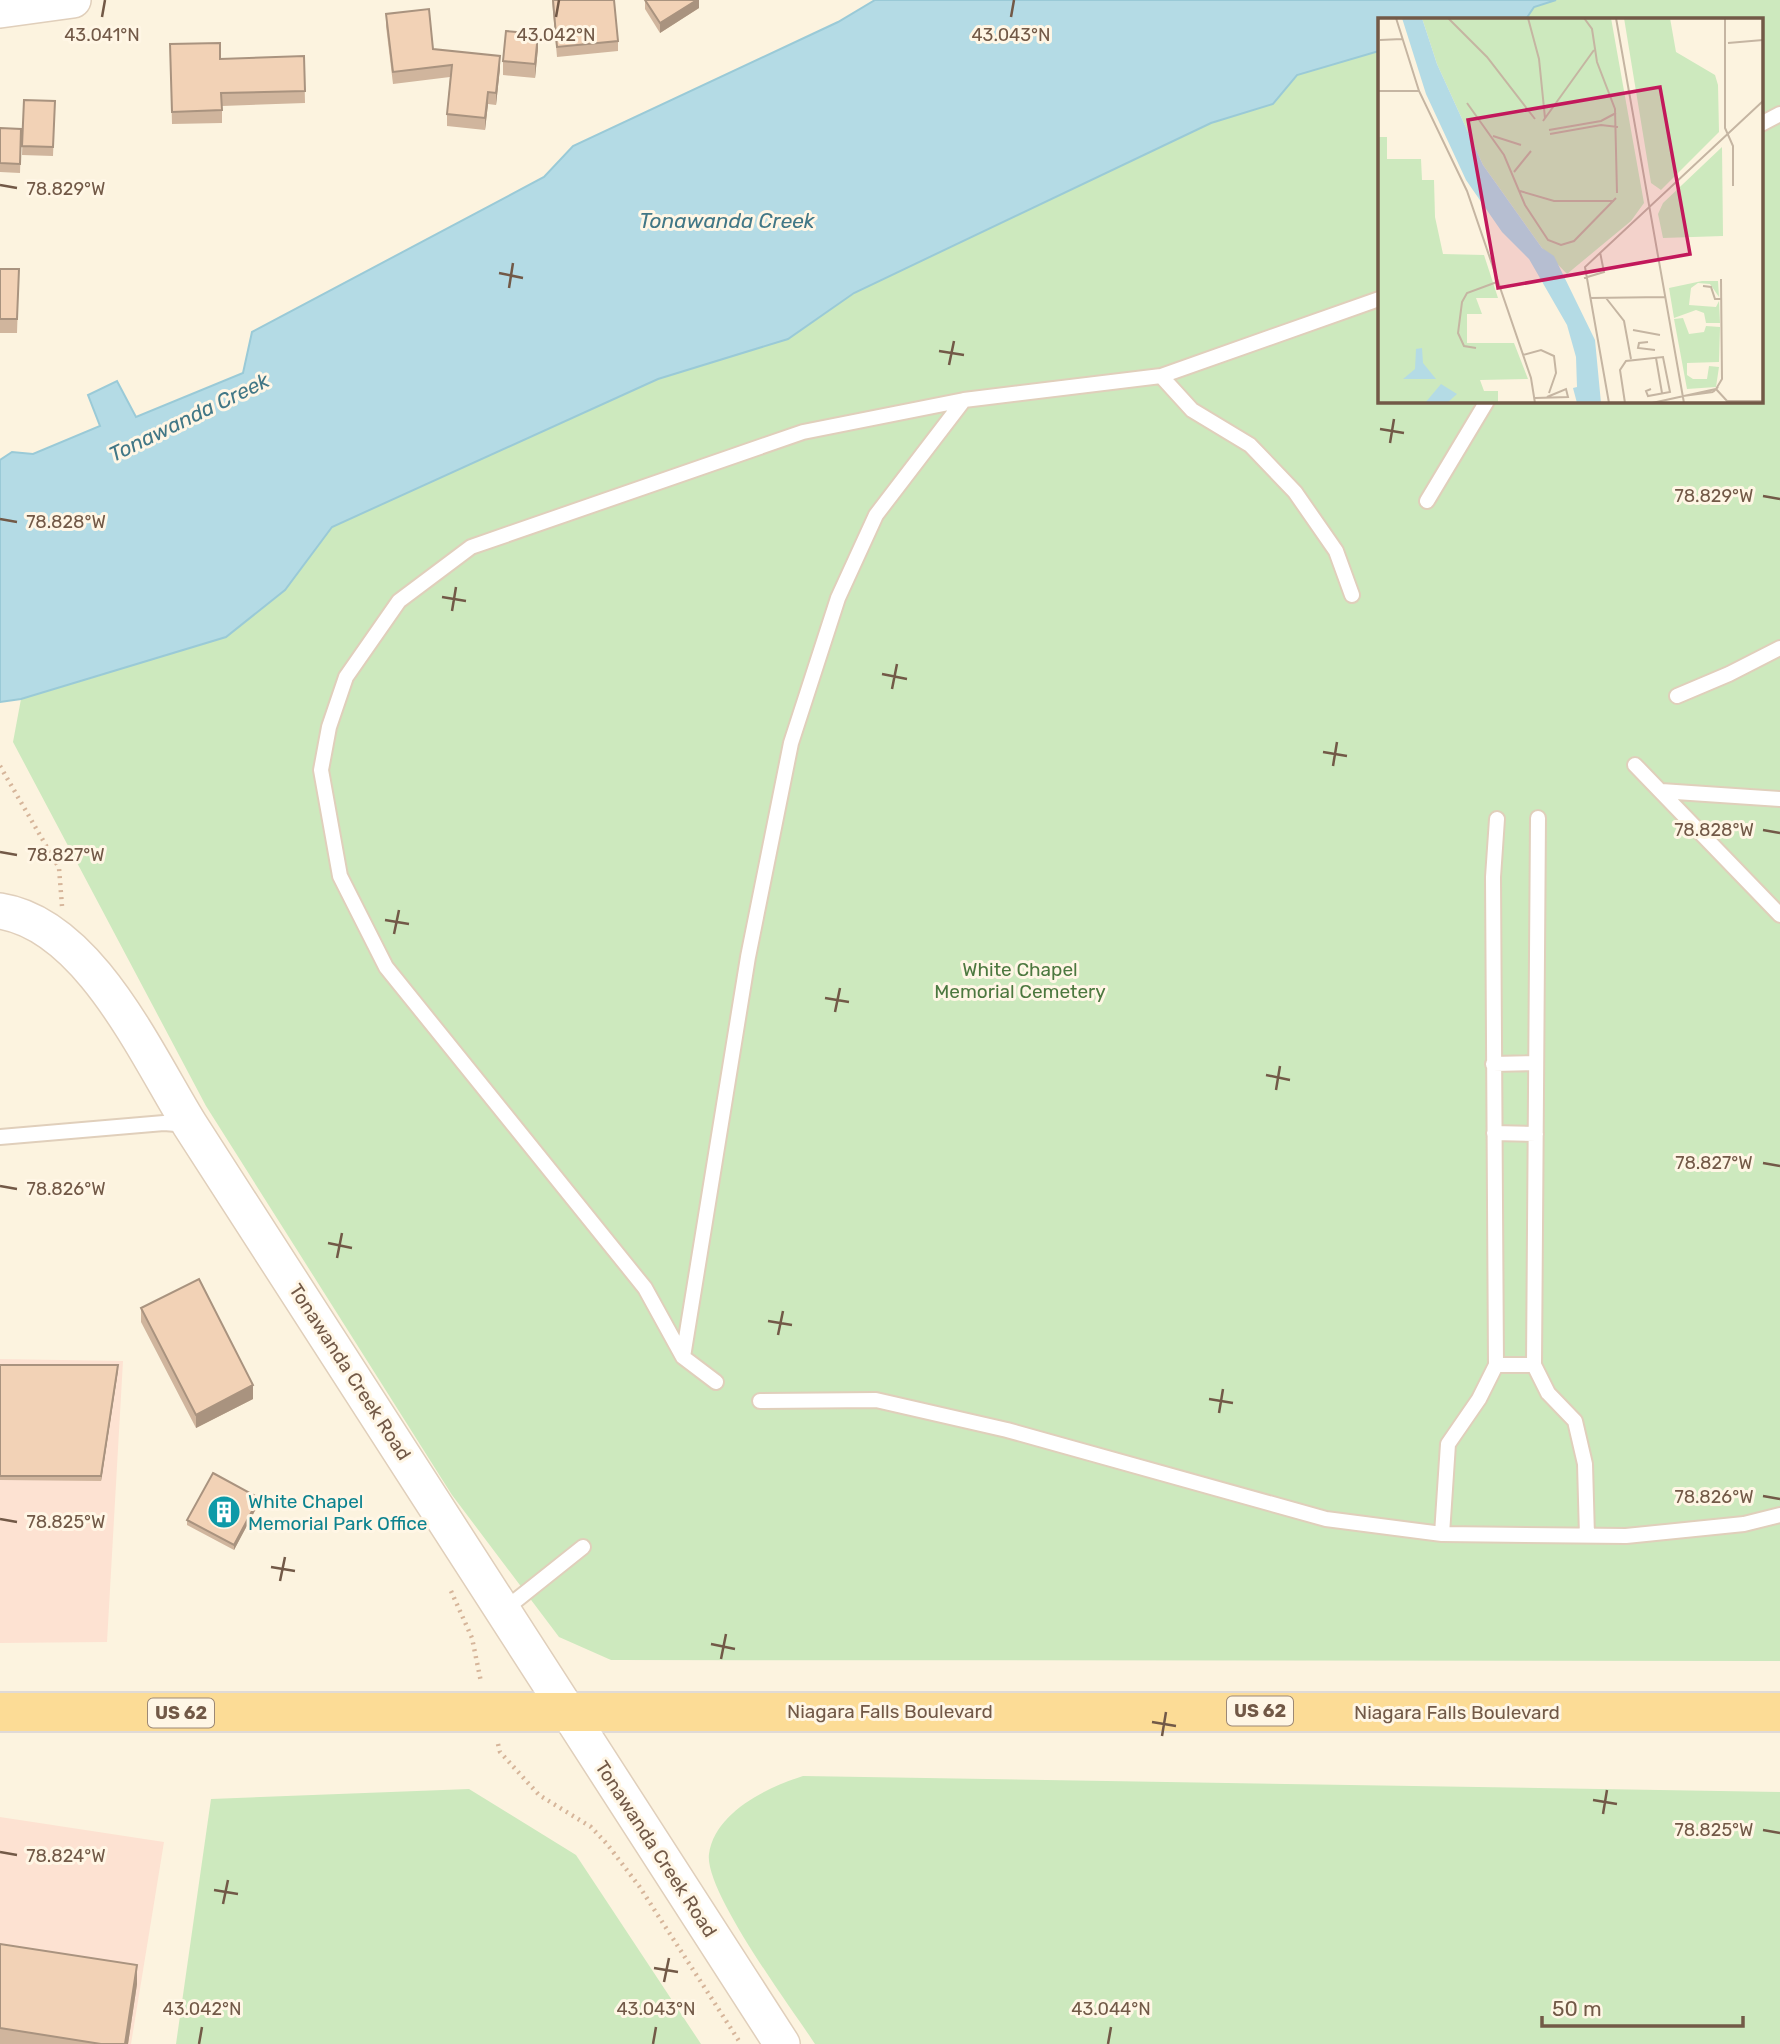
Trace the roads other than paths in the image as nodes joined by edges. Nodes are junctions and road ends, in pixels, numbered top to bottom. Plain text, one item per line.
1 (68, 0) edge
2 (0, 10) edge
3 (1780, 114) edge
4 (1762, 123) edge
5 (1378, 299) edge
6 (1161, 376) junction
7 (964, 400) junction
8 (1487, 402) edge
9 (1427, 501) dead end
10 (1352, 595) dead end
11 (1780, 648) edge
12 (1677, 696) dead end
13 (1635, 765) dead end
14 (1661, 791) junction
15 (1780, 799) edge
16 (1538, 818) dead end
17 (1496, 819) dead end
18 (0, 911) edge
19 (1780, 915) edge
20 (1536, 1063) junction
21 (1493, 1064) junction
22 (190, 1125) junction
23 (1494, 1133) junction
24 (1536, 1134) junction
25 (0, 1137) edge
26 (683, 1357) junction
27 (1496, 1365) junction
28 (1534, 1366) junction
29 (716, 1382) dead end
30 (760, 1401) dead end
31 (1780, 1515) edge
32 (1442, 1535) junction
33 (1587, 1536) junction
34 (583, 1547) dead end
35 (503, 1611) junction
36 (0, 1712) edge
37 (1780, 1712) edge
38 (569, 1713) junction
39 (782, 2044) edge

1 - 2 street
3 - 4 lane
5 - 6 lane
6 - 7 lane
6 - 10 lane
7 - 26 lane
7 - 26 lane
8 - 9 lane
11 - 12 lane
13 - 14 lane
14 - 15 lane
14 - 19 lane
16 - 20 lane
17 - 21 lane
18 - 22 street, Tonawanda Creek Road
20 - 21 lane
20 - 24 lane
21 - 23 lane
22 - 25 lane
22 - 35 street, Tonawanda Creek Road
23 - 24 lane
23 - 27 lane
24 - 28 lane
26 - 29 lane
27 - 28 lane
27 - 32 lane
28 - 33 lane
30 - 32 lane
31 - 33 lane
32 - 33 lane
34 - 35 lane
35 - 38 street, Tonawanda Creek Road
36 - 38 main road, Niagara Falls Boulevard / US 62
37 - 38 main road, Niagara Falls Boulevard / US 62
38 - 39 street, Tonawanda Creek Road

